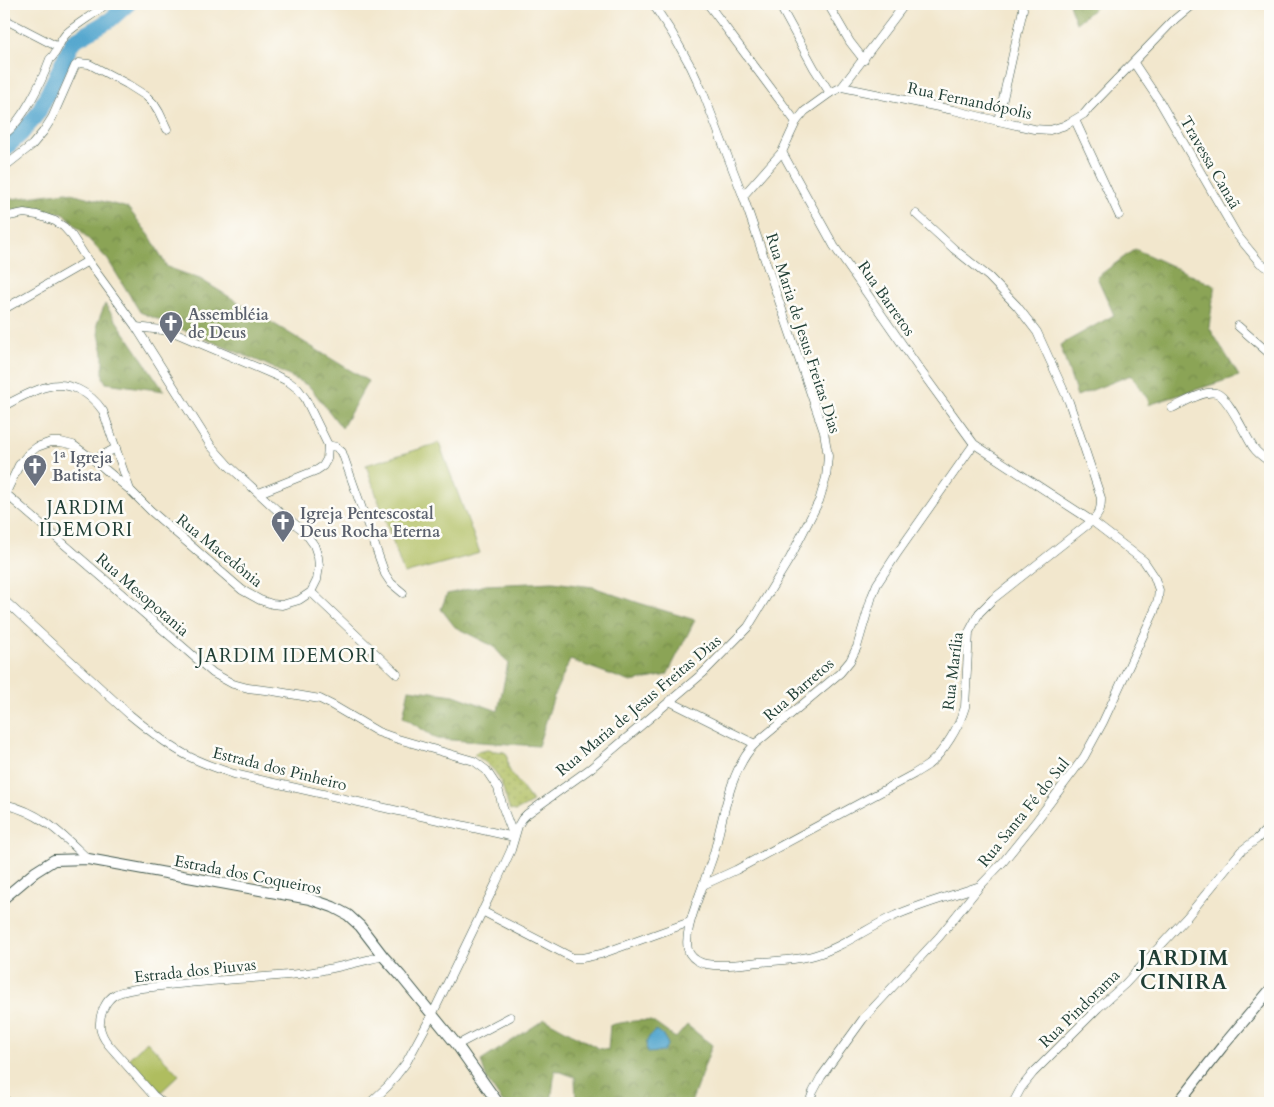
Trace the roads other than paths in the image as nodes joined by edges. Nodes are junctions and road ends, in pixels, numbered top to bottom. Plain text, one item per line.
1 (106, 4) edge
2 (653, 4) edge
3 (708, 4) edge
4 (779, 4) edge
5 (828, 4) edge
6 (905, 4) edge
7 (1022, 4) edge
8 (1193, 4) edge
9 (4, 19) edge
10 (58, 47) junction
11 (864, 60) junction
12 (1134, 63) junction
13 (842, 88) junction
14 (830, 93) junction
15 (1075, 120) junction
16 (998, 121) junction
17 (796, 122) junction
18 (167, 129) dead end
19 (4, 135) edge
20 (782, 152) junction
21 (4, 167) edge
22 (744, 196) junction
23 (916, 214) dead end
24 (1119, 215) dead end
25 (4, 216) edge
26 (88, 262) junction
27 (1270, 269) edge
28 (4, 309) edge
29 (1238, 326) dead end
30 (136, 327) junction
31 (1270, 354) edge
32 (4, 406) edge
33 (1172, 408) dead end
34 (328, 444) junction
35 (974, 444) junction
36 (116, 448) junction
37 (94, 460) junction
38 (1270, 462) edge
39 (130, 490) junction
40 (260, 493) junction
41 (4, 495) edge
42 (1092, 521) junction
43 (311, 592) junction
44 (403, 593) dead end
45 (4, 600) edge
46 (398, 674) dead end
47 (669, 701) junction
48 (755, 744) junction
49 (4, 804) edge
50 (1270, 826) edge
51 (514, 837) junction
52 (88, 860) junction
53 (703, 885) junction
54 (980, 886) junction
55 (4, 898) edge
56 (482, 912) junction
57 (690, 922) junction
58 (383, 956) junction
59 (1270, 990) edge
60 (432, 1015) junction
61 (510, 1017) dead end
62 (457, 1045) junction
63 (4, 1098) edge
64 (9, 1103) edge
65 (163, 1103) edge
66 (370, 1103) edge
67 (498, 1103) edge
68 (809, 1103) edge
69 (1013, 1103) edge
70 (1178, 1103) edge

1 - 10 street
2 - 22 street, Rua Maria de Jesus Freitas Dias
3 - 17 street
4 - 14 street
5 - 11 street
6 - 11 street
7 - 16 street
8 - 12 street, Rua Fernandópolis
9 - 10 street
10 - 19 street
11 - 13 street
12 - 15 street, Rua Fernandópolis
12 - 27 street, Travessa Canaã
13 - 14 street
13 - 16 street, Rua Fernandópolis
14 - 17 street
15 - 16 street, Rua Fernandópolis
15 - 24 street
17 - 20 street
18 - 21 street
20 - 22 street
20 - 35 street, Rua Barretos
22 - 47 street, Rua Maria de Jesus Freitas Dias
23 - 42 street
25 - 26 street
26 - 28 street
26 - 30 street
29 - 31 street
30 - 34 street
30 - 40 street
32 - 36 street
33 - 38 street
34 - 40 street
34 - 44 street
35 - 42 street, Rua Santa Fé do Sul
35 - 48 street, Rua Barretos
36 - 37 street
36 - 39 street
37 - 39 street, Rua Macedônia
37 - 41 street, Rua Macedônia
39 - 43 street, Rua Macedônia
40 - 43 street
41 - 51 street, Rua Mesopotania
42 - 53 street, Rua Marília
42 - 54 street, Rua Santa Fé do Sul
43 - 46 street
45 - 51 street, Estrada dos Pinheiro
47 - 48 street
47 - 51 street, Rua Maria de Jesus Freitas Dias
48 - 53 street, Rua Barretos
49 - 52 street
50 - 69 street, Rua Pindorama
51 - 56 street
52 - 55 street, Estrada dos Coqueiros
52 - 58 street, Estrada dos Coqueiros
53 - 57 street, Rua Barretos
54 - 57 street, Rua Barretos
54 - 68 street, Rua Santa Fé do Sul
56 - 57 street
56 - 60 street
58 - 60 street, Estrada dos Coqueiros
58 - 65 street, Estrada dos Piuvas
59 - 70 street
60 - 62 street, Estrada dos Coqueiros
60 - 66 street
61 - 62 street
62 - 67 street, Estrada dos Coqueiros
63 - 64 street

